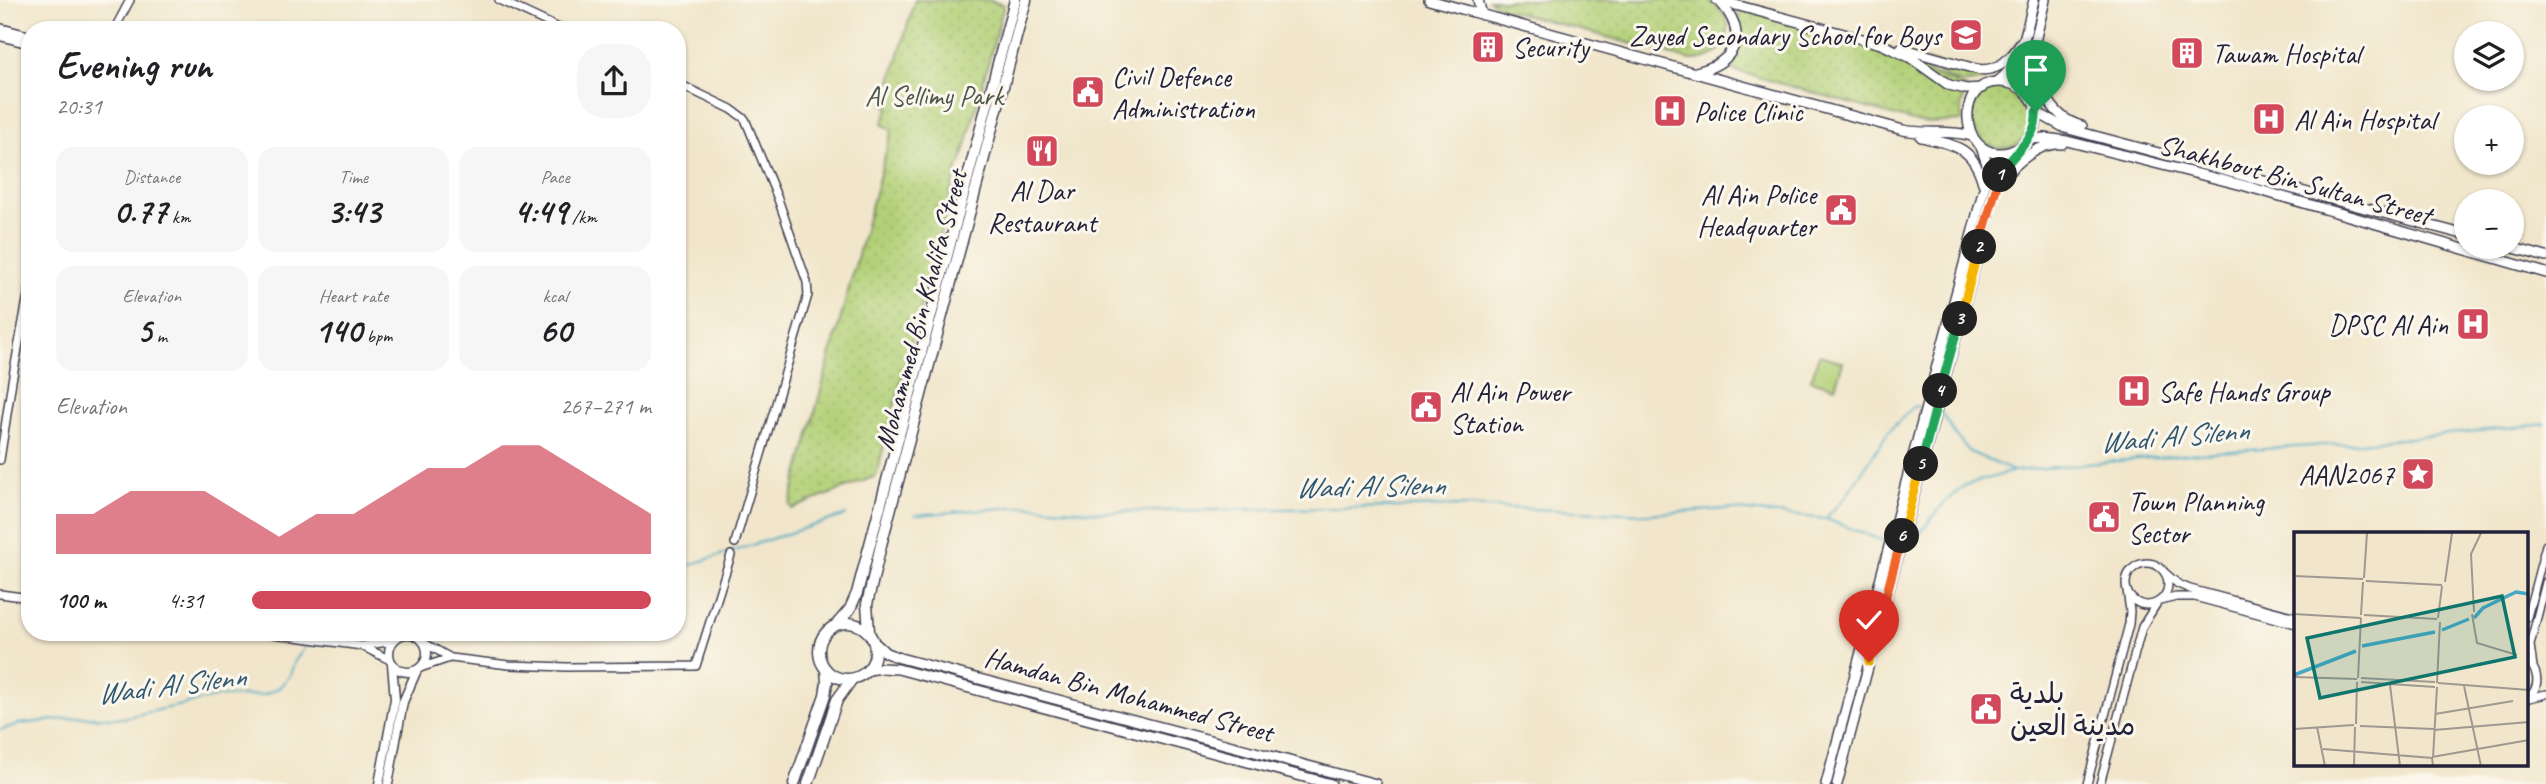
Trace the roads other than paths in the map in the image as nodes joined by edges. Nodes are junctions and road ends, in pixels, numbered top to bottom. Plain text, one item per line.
1 (130, 0) edge
2 (499, 0) edge
3 (1015, 0) edge
4 (1027, 0) edge
5 (1429, 0) edge
6 (1478, 0) edge
7 (1717, 0) edge
8 (2034, 0) edge
9 (2045, 0) edge
10 (1482, 15) junction
11 (119, 21) edge
12 (544, 21) edge
13 (0, 28) edge
14 (21, 34) edge
15 (0, 36) edge
16 (2023, 40) junction
17 (21, 42) edge
18 (1881, 44) junction
19 (2033, 47) junction
20 (1694, 73) junction
21 (1995, 83) junction
22 (686, 87) edge
23 (1983, 88) junction
24 (2032, 100) junction
25 (2036, 112) junction
26 (1903, 130) junction
27 (1972, 136) junction
28 (2030, 139) junction
29 (1980, 145) junction
30 (2021, 147) junction
31 (2153, 163) junction
32 (2210, 166) junction
33 (2201, 175) junction
34 (1984, 187) junction
35 (2292, 188) junction
36 (1994, 194) junction
37 (2318, 206) junction
38 (2380, 212) junction
39 (2454, 232) edge
40 (2524, 251) edge
41 (2546, 257) edge
42 (2546, 266) edge
43 (2528, 268) junction
44 (2546, 273) edge
45 (21, 332) edge
46 (1943, 362) junction
47 (0, 460) edge
48 (1900, 523) junction
49 (735, 543) dead end
50 (2546, 545) edge
51 (731, 555) dead end
52 (2164, 572) junction
53 (1887, 576) junction
54 (2546, 582) edge
55 (2127, 590) junction
56 (0, 594) edge
57 (21, 597) edge
58 (2158, 602) junction
59 (2528, 613) edge
60 (2294, 617) edge
61 (2294, 623) edge
62 (836, 624) junction
63 (869, 632) junction
64 (326, 641) edge
65 (381, 641) edge
66 (395, 641) edge
67 (423, 641) edge
68 (426, 641) edge
69 (874, 643) junction
70 (362, 646) junction
71 (450, 658) junction
72 (391, 662) junction
73 (2532, 667) edge
74 (419, 669) junction
75 (825, 669) junction
76 (868, 670) junction
77 (852, 679) junction
78 (2546, 682) edge
79 (2546, 694) edge
80 (2528, 698) edge
81 (379, 784) edge
82 (388, 784) edge
83 (794, 784) edge
84 (808, 784) edge
85 (1331, 784) edge
86 (1376, 784) edge
87 (1826, 784) edge
88 (1837, 784) edge
89 (2087, 784) edge
90 (2100, 784) edge

1 - 11 street
2 - 12 street
3 - 62 highway, Mohammed Bin Khalifa Street
4 - 63 highway, Mohammed Bin Khalifa Street
5 - 10 main road
6 - 10 main road
7 - 18 main road
7 - 20 main road
8 - 16 main road
9 - 19 main road
10 - 20 main road
13 - 14 main road
15 - 17 main road
16 - 18 main road
16 - 21 main road
18 - 23 main road
19 - 24 main road
19 - 32 main road
20 - 26 main road
21 - 23 main road
21 - 24 main road
22 - 49 street
23 - 27 main road
24 - 25 main road
25 - 28 main road
25 - 32 main road, Shakhbout Bin Sultan Street
26 - 27 main road
26 - 34 main road
27 - 29 main road
28 - 30 main road
28 - 31 main road, Shakhbout Bin Sultan Street
29 - 30 main road
29 - 34 main road
30 - 36 main road
31 - 33 main road, Shakhbout Bin Sultan Street
31 - 36 main road
32 - 35 main road, Shakhbout Bin Sultan Street
33 - 35 main road
33 - 37 main road, Shakhbout Bin Sultan Street
34 - 46 main road
35 - 38 main road, Shakhbout Bin Sultan Street
36 - 46 main road
37 - 38 main road
37 - 43 main road, Shakhbout Bin Sultan Street
38 - 39 main road, Shakhbout Bin Sultan Street
40 - 41 main road
42 - 43 main road
43 - 44 main road, Shakhbout Bin Sultan Street
45 - 47 street
46 - 48 main road
46 - 48 main road
48 - 53 main road
50 - 59 street
51 - 71 street
52 - 55 street
52 - 58 street
52 - 60 street
53 - 87 main road
53 - 88 main road
54 - 73 street
55 - 58 street
55 - 89 street
56 - 57 street
58 - 61 street
58 - 90 street
62 - 63 highway
62 - 75 highway
63 - 69 highway
64 - 70 street
65 - 70 street
66 - 72 main road
67 - 74 main road
68 - 71 street
69 - 76 highway
69 - 86 main road, Hamdan Bin Mohammed Street
70 - 72 street
71 - 74 street
72 - 74 main road
72 - 81 main road
73 - 78 street
73 - 80 street
74 - 82 main road
75 - 77 highway
75 - 83 highway
76 - 77 highway
76 - 85 main road, Hamdan Bin Mohammed Street
77 - 84 highway
79 - 80 street

